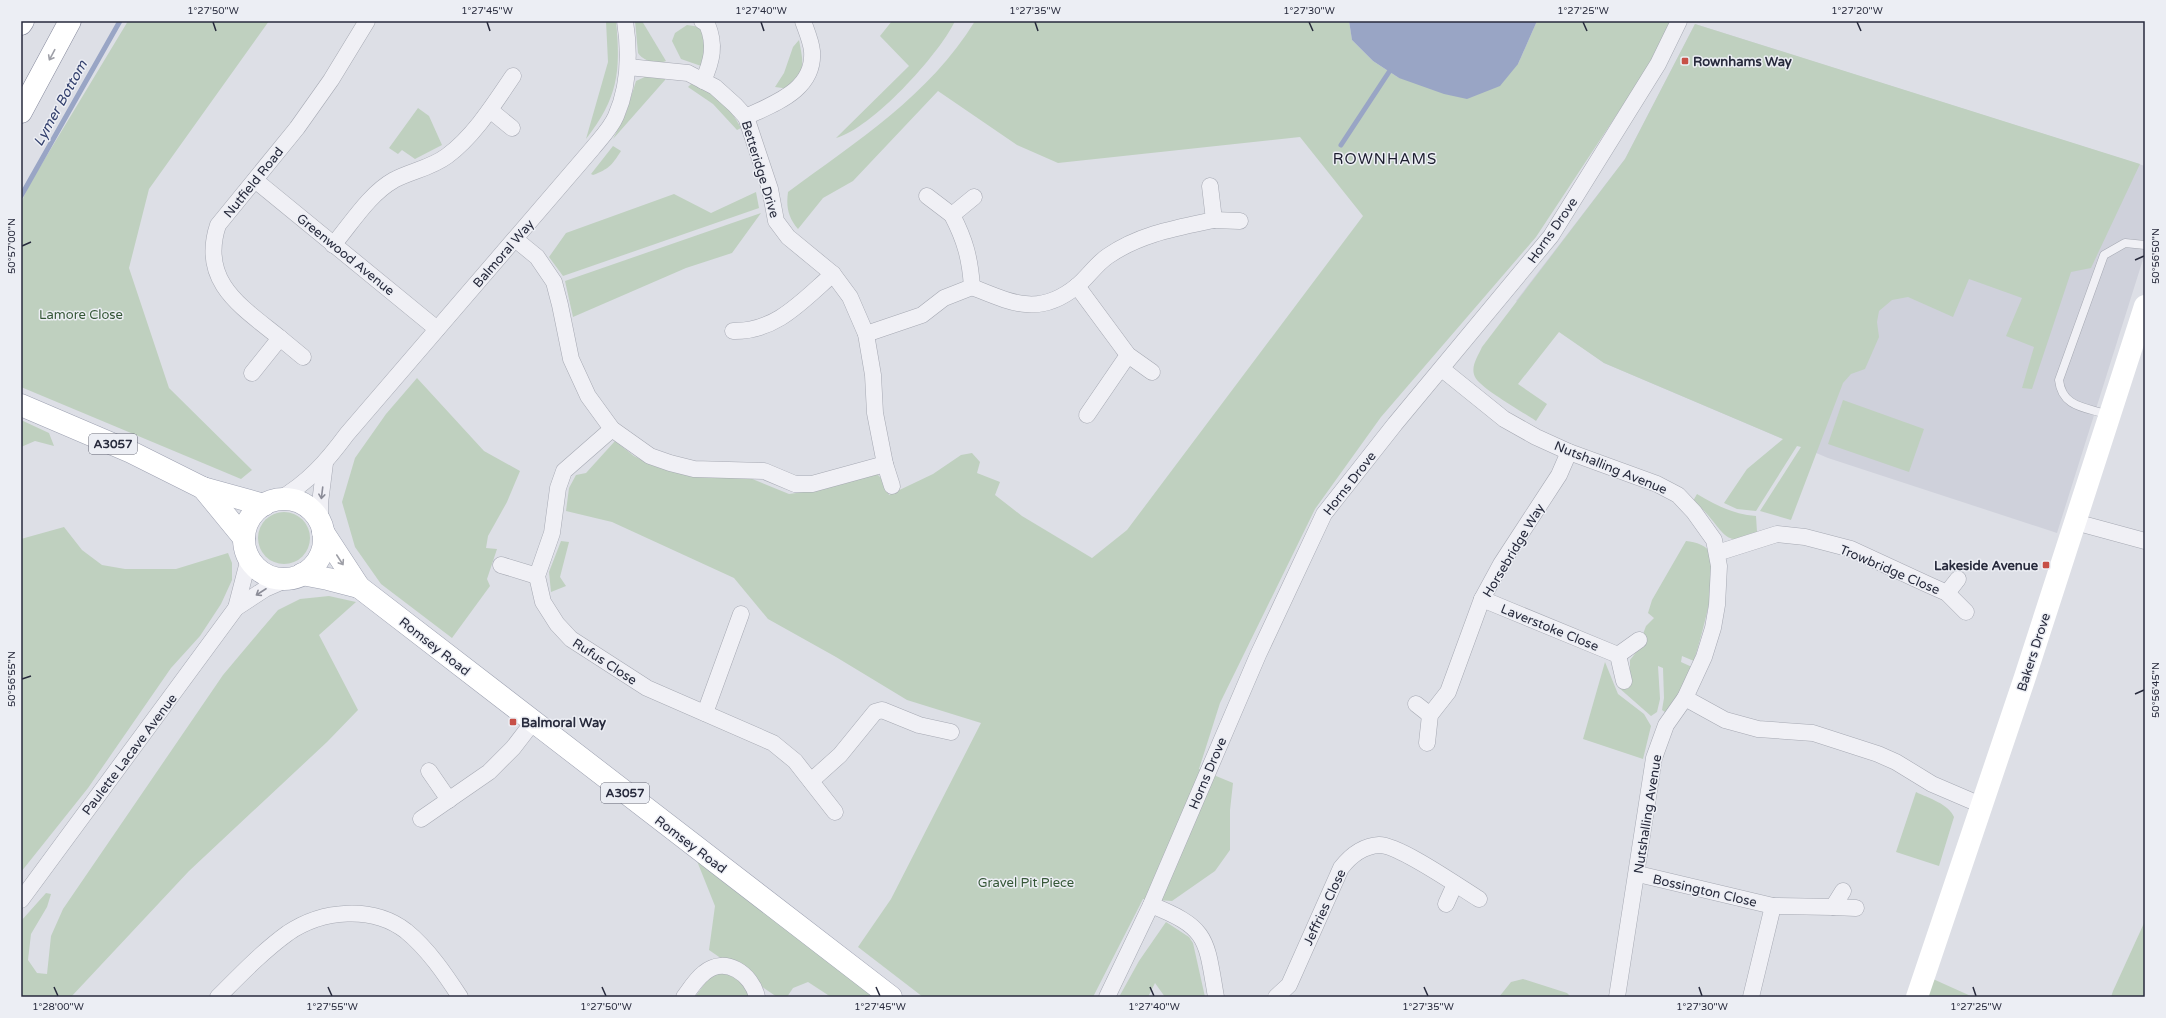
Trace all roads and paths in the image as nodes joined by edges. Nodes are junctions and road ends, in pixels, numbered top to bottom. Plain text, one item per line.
1 (23, 21) edge
2 (70, 21) edge
3 (367, 21) edge
4 (625, 21) edge
5 (702, 21) edge
6 (803, 21) edge
7 (1679, 21) edge
8 (21, 24) edge
9 (628, 67) junction
10 (512, 76) dead end
11 (703, 80) junction
12 (490, 110) junction
13 (21, 112) edge
14 (746, 117) junction
15 (512, 128) dead end
16 (256, 180) junction
17 (1210, 186) dead end
18 (928, 196) dead end
19 (974, 196) dead end
20 (952, 215) junction
21 (1214, 220) junction
22 (1240, 221) dead end
23 (515, 240) junction
24 (333, 245) junction
25 (2145, 245) edge
26 (833, 274) junction
27 (972, 286) junction
28 (1077, 286) junction
29 (2145, 306) edge
30 (437, 328) junction
31 (733, 331) dead end
32 (866, 334) junction
33 (280, 338) junction
34 (1128, 355) junction
35 (303, 357) dead end
36 (1442, 369) junction
37 (1152, 372) dead end
38 (252, 373) dead end
39 (21, 405) edge
40 (1086, 415) dead end
41 (2110, 415) junction
42 (612, 429) junction
43 (1569, 452) junction
44 (325, 463) junction
45 (885, 464) junction
46 (892, 486) dead end
47 (203, 488) junction
48 (271, 503) junction
49 (2075, 522) junction
50 (322, 528) junction
51 (2145, 541) edge
52 (246, 548) junction
53 (1717, 552) junction
54 (501, 565) dead end
55 (537, 576) junction
56 (295, 577) junction
57 (1958, 579) dead end
58 (359, 587) junction
59 (1947, 593) junction
60 (1482, 599) junction
61 (236, 608) junction
62 (1966, 612) dead end
63 (741, 614) dead end
64 (1640, 640) dead end
65 (1618, 655) junction
66 (1624, 681) dead end
67 (1685, 698) junction
68 (1416, 704) dead end
69 (705, 713) junction
70 (1430, 715) junction
71 (533, 722) junction
72 (951, 732) dead end
73 (1427, 743) dead end
74 (429, 771) dead end
75 (810, 781) junction
76 (449, 800) junction
77 (1981, 805) junction
78 (835, 812) dead end
79 (421, 819) dead end
80 (1638, 874) junction
81 (1455, 884) junction
82 (1843, 891) dead end
83 (1479, 899) dead end
84 (21, 900) edge
85 (1446, 904) dead end
86 (1151, 905) junction
87 (1773, 906) junction
88 (1833, 907) junction
89 (1856, 908) dead end
90 (218, 997) edge
91 (460, 997) edge
92 (684, 997) edge
93 (757, 997) edge
94 (891, 997) edge
95 (1107, 997) edge
96 (1216, 997) edge
97 (1276, 997) edge
98 (1617, 997) edge
99 (1751, 997) edge
100 (1917, 997) edge

1 - 8 main road
2 -> 13 main road
3 - 16 street, Nutfield Road
4 - 9 street, Balmoral Way
5 - 11 street
6 - 14 street
7 - 36 street, Horns Drove
9 - 11 street, Betteridge Drive
9 - 23 street, Balmoral Way
10 - 12 street
11 - 14 street, Betteridge Drive
12 - 15 street
12 - 24 street
14 - 26 street, Betteridge Drive
16 - 24 street, Greenwood Avenue
16 - 33 street, Nutfield Road
17 - 21 street
18 - 20 street
19 - 20 street
20 - 27 street
21 - 22 street
21 - 28 street
23 - 30 street, Balmoral Way
23 - 42 street
24 - 30 street, Greenwood Avenue
25 - 41 lane
26 - 31 street
26 - 32 street, Betteridge Drive
27 - 28 street
27 - 32 street
28 - 34 street
29 - 41 main road, Bakers Drove
30 - 44 street, Balmoral Way
32 - 45 street, Betteridge Drive
33 - 35 street, Nutfield Road
33 - 38 street
34 - 37 street
34 - 40 street
36 - 43 street, Nutshalling Avenue
36 - 86 street, Horns Drove
39 - 47 main road, A3057
41 - 49 main road, Bakers Drove
42 - 45 street
42 - 55 street
43 - 53 street, Nutshalling Avenue
43 - 60 street, Horsebridge Way
44 - 48 street, Balmoral Way
44 -> 50 street
45 - 46 street, Betteridge Drive
47 - 48 main road, A3057
47 - 52 main road, A3057
48 - 50 main road
48 - 52 main road
49 - 51 street
49 - 77 main road, Bakers Drove
50 - 56 main road
50 -> 58 main road, Romsey Road / A3057
52 - 56 main road
52 - 61 street, Paulette Lacave Avenue
53 - 59 street, Trowbridge Close
53 - 67 street, Nutshalling Avenue
54 - 55 street
55 - 69 street, Rufus Close
56 - 58 main road, Romsey Road / A3057
56 -> 61 street, Paulette Lacave Avenue
57 - 59 street, Trowbridge Close
58 - 71 main road, Romsey Road / A3057
59 - 62 street, Trowbridge Close
60 - 65 street, Laverstoke Close
60 - 70 street, Horsebridge Way
61 - 84 street, Paulette Lacave Avenue
63 - 69 street
64 - 65 street
65 - 66 street
67 - 77 street
67 - 80 street, Nutshalling Avenue
68 - 70 street
69 - 75 street, Rufus Close
70 - 73 street
71 - 76 street
71 - 94 main road, Romsey Road / A3057
72 - 75 street
74 - 76 street
75 - 78 street, Rufus Close
76 - 79 street
77 - 100 main road, Bakers Drove
80 - 87 street, Bossington Close
80 - 98 street, Nutshalling Avenue
81 - 83 street, Jeffries Close
81 - 85 street
81 - 97 street, Jeffries Close
82 - 88 street
86 - 95 street, Horns Drove
86 - 96 street
87 - 88 street, Bossington Close
87 - 99 street, Bossington Close
88 - 89 street, Bossington Close
90 - 91 street
92 - 93 street

